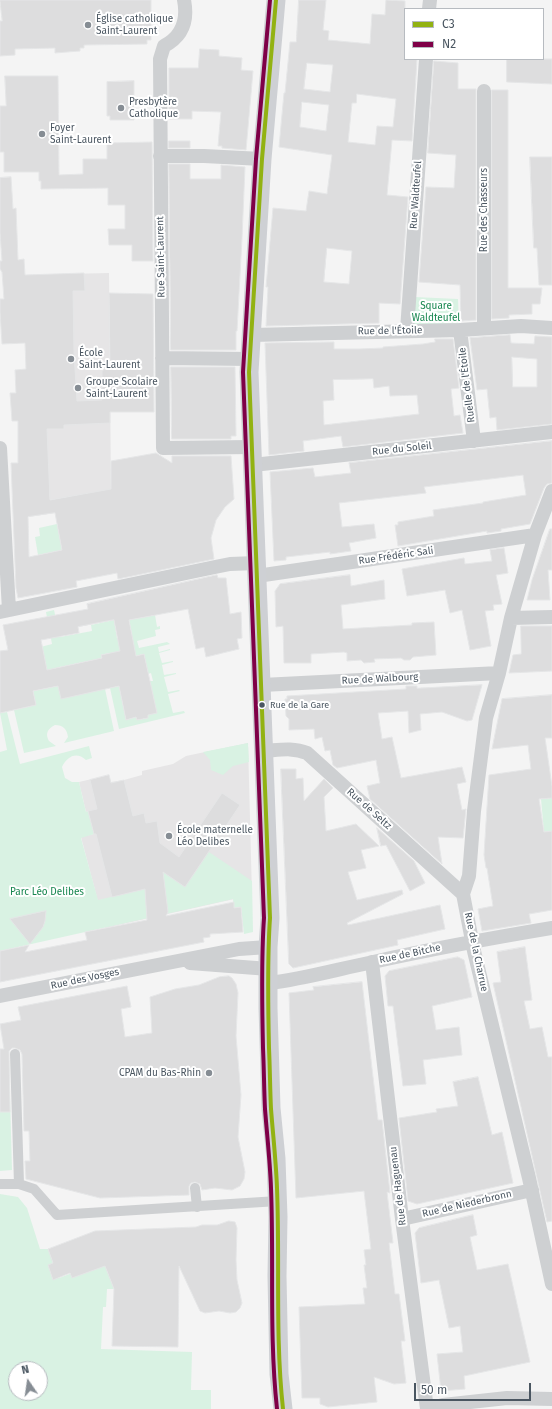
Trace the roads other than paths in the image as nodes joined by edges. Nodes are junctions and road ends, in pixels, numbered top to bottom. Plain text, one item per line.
1 (184, 0) edge
2 (276, 0) edge
3 (426, 60) edge
4 (484, 91) dead end
5 (160, 156) junction
6 (262, 159) junction
7 (484, 328) junction
8 (552, 328) edge
9 (407, 330) junction
10 (460, 330) junction
11 (252, 335) junction
12 (162, 358) junction
13 (250, 358) junction
14 (552, 432) edge
15 (474, 441) junction
16 (0, 448) edge
17 (252, 456) junction
18 (552, 491) edge
19 (535, 535) junction
20 (256, 569) junction
21 (4, 611) edge
22 (552, 617) edge
23 (511, 618) junction
24 (499, 673) junction
25 (262, 684) junction
26 (264, 751) junction
27 (463, 894) junction
28 (552, 928) edge
29 (472, 941) junction
30 (268, 948) junction
31 (170, 961) junction
32 (372, 962) junction
33 (269, 976) junction
34 (0, 996) edge
35 (15, 1054) dead end
36 (0, 1184) edge
37 (19, 1184) junction
38 (195, 1188) dead end
39 (532, 1190) junction
40 (278, 1201) junction
41 (197, 1207) junction
42 (402, 1219) junction
43 (552, 1284) edge
44 (544, 1402) edge
45 (283, 1409) edge
46 (427, 1409) edge
47 (430, 1409) edge

1 - 5 street, Rue Saint-Laurent
2 - 6 main road
3 - 9 street, Rue Waldteufel
4 - 7 street, Rue des Chasseurs
5 - 6 street
5 - 12 street, Rue Saint-Laurent
6 - 11 main road
7 - 8 street, Rue de l'Étoile
7 - 10 street, Rue de l'Étoile
9 - 10 street, Rue de l'Étoile
9 - 11 street, Rue de l'Étoile
10 - 15 street, Ruelle de l'Étoile
11 - 13 main road
12 - 13 street
12 - 17 street, Rue Saint-Laurent
13 - 17 main road
14 - 15 street, Rue du Soleil
15 - 17 street, Rue du Soleil
16 - 21 street
17 - 20 main road
18 - 19 street, Rue de la Charrue
19 - 20 street, Rue Frédéric Sali
19 - 23 street, Rue de la Charrue
20 - 21 street
20 - 25 main road
22 - 23 street
23 - 24 street, Rue de la Charrue
24 - 25 street, Rue de Walbourg
24 - 27 street, Rue de la Charrue
25 - 26 main road
26 - 27 street, Rue de Seltz
26 - 30 main road
27 - 29 street, Rue de la Charrue
28 - 29 street, Rue de Bitche
29 - 32 street, Rue de Bitche
29 - 39 street, Rue de la Charrue
30 - 31 street, Rue des Vosges
30 - 33 main road
31 - 33 street, Rue des Vosges
31 - 34 street, Rue des Vosges
32 - 33 street, Rue de Bitche
32 - 42 street, Rue de Haguenau
33 - 40 main road
35 - 37 street
36 - 37 street
37 - 41 street
38 - 41 street
39 - 42 street, Rue de Niederbronn
39 - 43 street, Rue de la Charrue
40 - 41 street
40 - 45 main road
42 - 46 street, Rue de Haguenau
44 - 47 street

